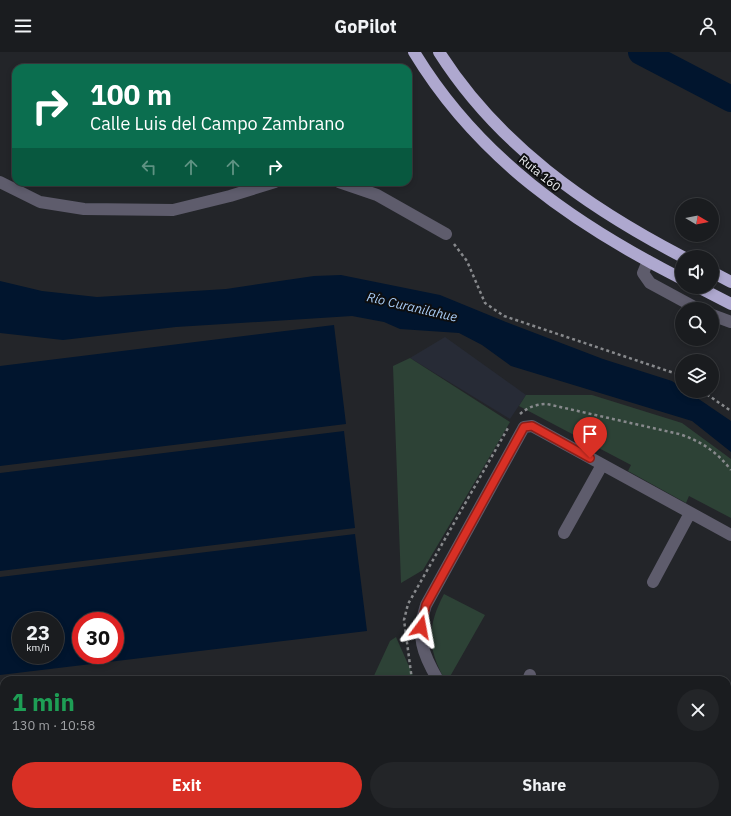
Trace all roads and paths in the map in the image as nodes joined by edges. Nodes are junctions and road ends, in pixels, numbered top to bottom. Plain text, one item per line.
1 (414, 52) edge
2 (439, 52) edge
3 (0, 182) edge
4 (263, 186) edge
5 (350, 186) edge
6 (446, 234) joint
7 (675, 252) edge
8 (648, 261) junction
9 (675, 275) edge
10 (719, 276) edge
11 (731, 282) edge
12 (712, 294) edge
13 (685, 302) edge
14 (731, 304) edge
15 (719, 318) edge
16 (731, 322) edge
17 (675, 373) edge
18 (712, 398) edge
19 (731, 412) edge
20 (518, 416) dead end
21 (509, 426) dead end
22 (505, 431) dead end
23 (602, 465) junction
24 (731, 470) edge
25 (690, 513) junction
26 (564, 533) dead end
27 (731, 535) edge
28 (653, 582) dead end
29 (436, 676) edge

1 - 8 highway, Ruta 160
2 - 7 highway, Ruta 160
3 - 4 street
5 - 6 street
6 - 17 path
8 - 9 highway, Ruta 160
8 - 13 street
10 - 11 highway
12 - 14 highway
15 - 16 street
18 - 19 path
20 - 24 path
21 - 22 path
23 - 25 street
23 - 26 street
23 - 29 street
25 - 27 street
25 - 28 street

